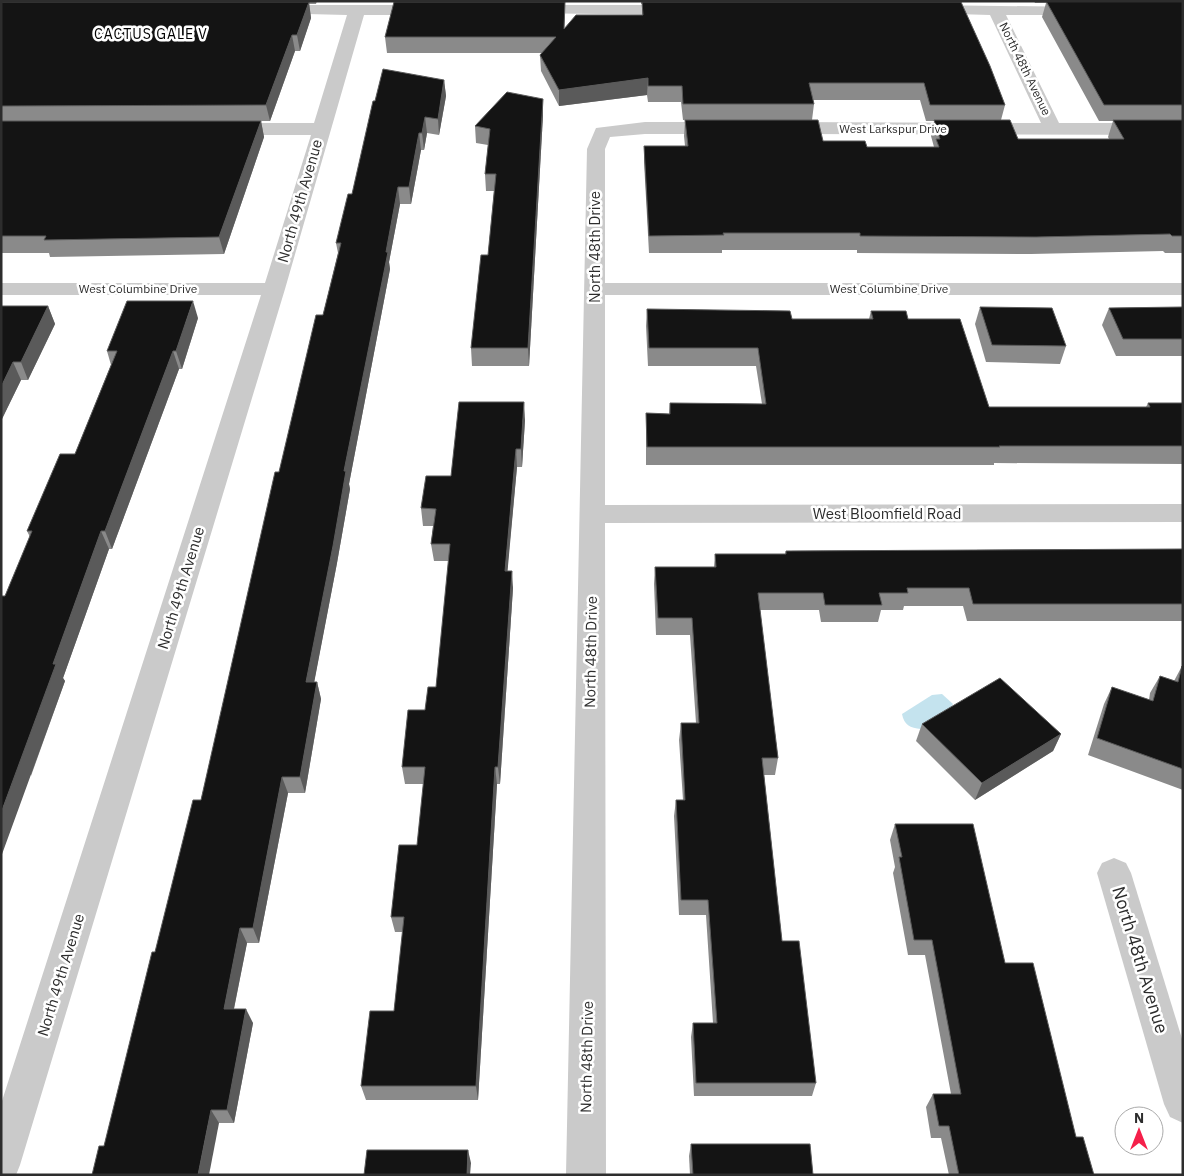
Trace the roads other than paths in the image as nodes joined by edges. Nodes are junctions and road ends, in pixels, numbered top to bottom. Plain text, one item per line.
1 (599, 6) edge
2 (258, 10) edge
3 (358, 10) junction
4 (444, 10) edge
5 (512, 10) edge
6 (698, 10) edge
7 (907, 10) edge
8 (996, 10) junction
9 (1094, 10) edge
10 (735, 128) edge
11 (765, 128) edge
12 (209, 129) edge
13 (321, 129) junction
14 (1053, 129) junction
15 (1183, 129) edge
16 (1, 289) edge
17 (274, 289) junction
18 (595, 289) junction
19 (1183, 289) edge
20 (1183, 513) edge
21 (592, 514) junction
22 (1114, 873) dead end
23 (1183, 1104) edge
24 (1, 1165) edge
25 (586, 1175) edge

1 - 5 street
1 - 6 street
2 - 3 street
3 - 4 street
3 - 13 street, North 49th Avenue
7 - 8 street
8 - 9 street
8 - 14 street, North 48th Avenue
10 - 18 street, North 48th Drive
11 - 14 street, West Larkspur Drive
12 - 13 street
13 - 17 street, North 49th Avenue
14 - 15 street, West Larkspur Drive
16 - 17 street, West Columbine Drive
17 - 24 street, North 49th Avenue
18 - 19 street, West Columbine Drive
18 - 21 street, North 48th Drive
20 - 21 street, West Bloomfield Road
21 - 25 street, North 48th Drive
22 - 23 street, North 48th Avenue

